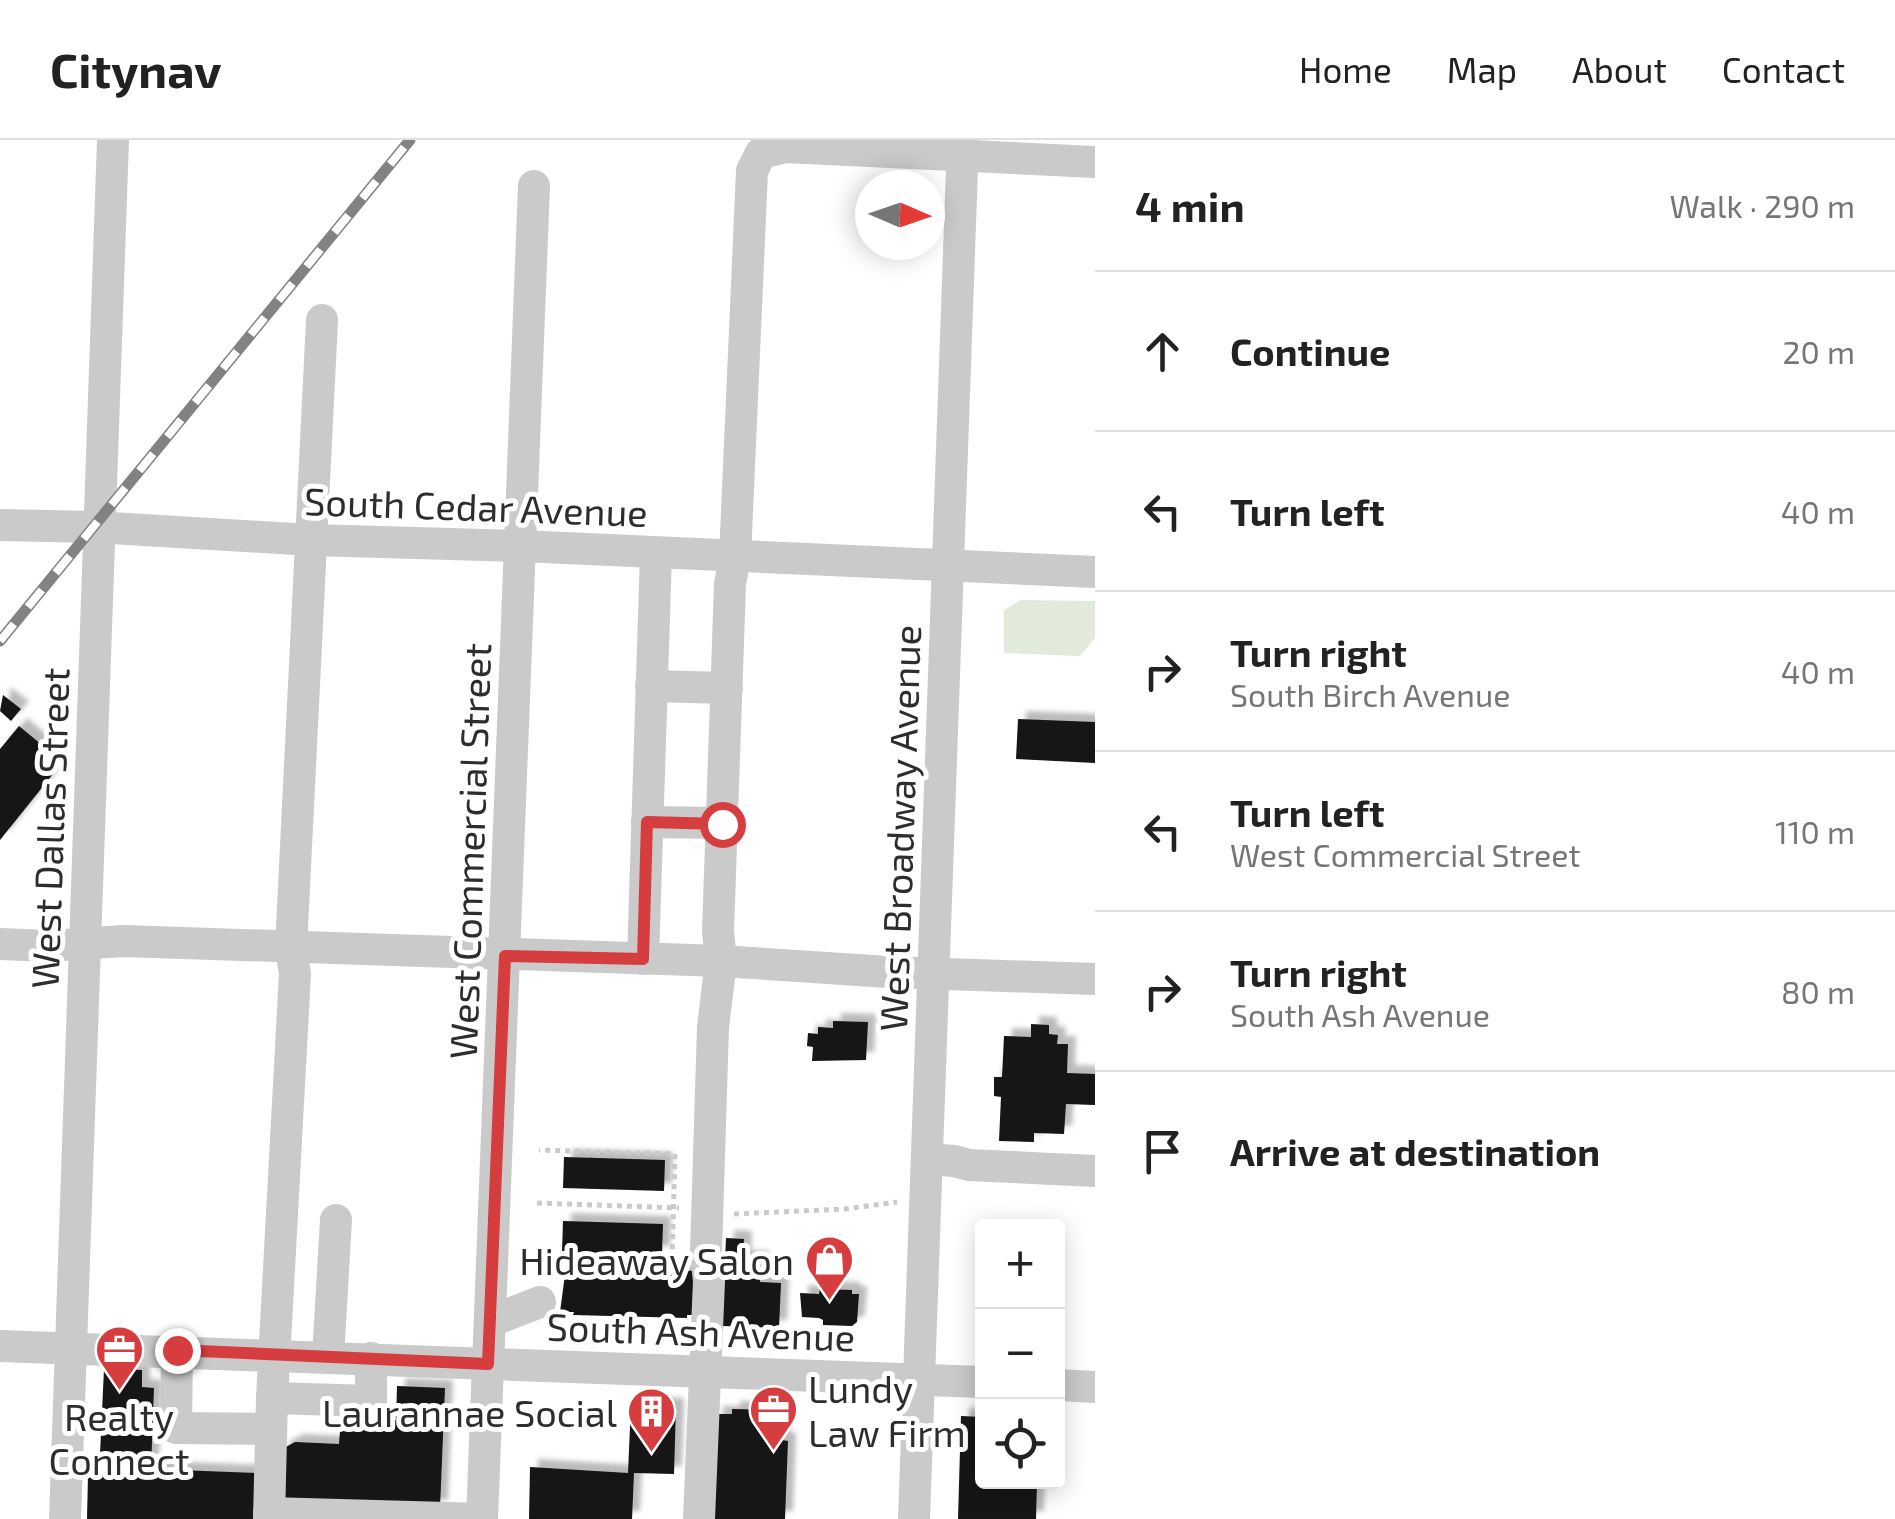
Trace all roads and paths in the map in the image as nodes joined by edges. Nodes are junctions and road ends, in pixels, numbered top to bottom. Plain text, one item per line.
1 (114, 140) edge
2 (963, 148) edge
3 (1095, 162) edge
4 (534, 186) dead end
5 (322, 320) dead end
6 (0, 526) edge
7 (101, 528) junction
8 (312, 540) junction
9 (521, 546) junction
10 (656, 554) junction
11 (736, 557) junction
12 (950, 567) junction
13 (1095, 572) edge
14 (652, 686) junction
15 (727, 688) junction
16 (647, 822) junction
17 (722, 824) junction
18 (86, 942) junction
19 (0, 944) edge
20 (291, 948) junction
21 (505, 956) junction
22 (643, 959) junction
23 (721, 961) junction
24 (934, 972) junction
25 (1095, 979) edge
26 (539, 1150) dead end
27 (927, 1159) junction
28 (1095, 1171) edge
29 (925, 1202) junction
30 (537, 1203) dead end
31 (674, 1207) junction
32 (708, 1214) junction
33 (336, 1220) dead end
34 (535, 1257) dead end
35 (540, 1302) dead end
36 (491, 1321) junction
37 (0, 1346) edge
38 (70, 1348) junction
39 (177, 1350) junction
40 (274, 1356) junction
41 (328, 1357) junction
42 (371, 1358) junction
43 (488, 1364) junction
44 (704, 1371) junction
45 (919, 1380) junction
46 (975, 1382) edge
47 (1065, 1385) edge
48 (1095, 1387) edge
49 (271, 1414) junction
50 (269, 1516) edge
51 (65, 1519) edge
52 (482, 1519) edge
53 (699, 1519) edge
54 (914, 1519) edge

1 - 7 street, West Dallas Street
2 - 3 street
2 - 11 street
2 - 12 street, West Broadway Avenue
4 - 9 street, West Commercial Street
5 - 8 street
6 - 7 street, South Cedar Avenue
7 - 8 street, South Cedar Avenue
7 - 18 street, West Dallas Street
8 - 9 street, South Cedar Avenue
8 - 20 street
9 - 10 street, South Cedar Avenue
9 - 21 street, West Commercial Street
10 - 11 street, South Cedar Avenue
10 - 14 street
11 - 12 street, South Cedar Avenue
11 - 15 street
12 - 13 street, South Cedar Avenue
12 - 24 street, West Broadway Avenue
14 - 15 street
14 - 16 street
15 - 17 street
16 - 17 street
16 - 22 street
17 - 23 street
18 - 19 street
18 - 20 street
18 - 38 street, West Dallas Street
20 - 21 street
20 - 40 street
21 - 22 street
21 - 36 street, West Commercial Street
22 - 23 street
23 - 24 street
23 - 32 street
24 - 25 street
24 - 27 street, West Broadway Avenue
26 - 31 path
27 - 28 street
27 - 29 street, West Broadway Avenue
29 - 32 path
29 - 45 street, West Broadway Avenue
30 - 31 path
31 - 32 path
31 - 34 path
32 - 44 street
33 - 41 street
35 - 36 street
36 - 43 street, West Commercial Street
37 - 38 street, South Ash Avenue
38 - 39 street, South Ash Avenue
38 - 51 street, West Dallas Street
39 - 40 street, South Ash Avenue
39 - 49 street
40 - 41 street, South Ash Avenue
40 - 49 street
41 - 42 street, South Ash Avenue
42 - 43 street, South Ash Avenue
42 - 49 street
43 - 44 street, South Ash Avenue
43 - 52 street, West Commercial Street
44 - 45 street, South Ash Avenue
44 - 53 street
45 - 46 street, South Ash Avenue
45 - 54 street, West Broadway Avenue
47 - 48 street
49 - 50 street
50 - 52 street

